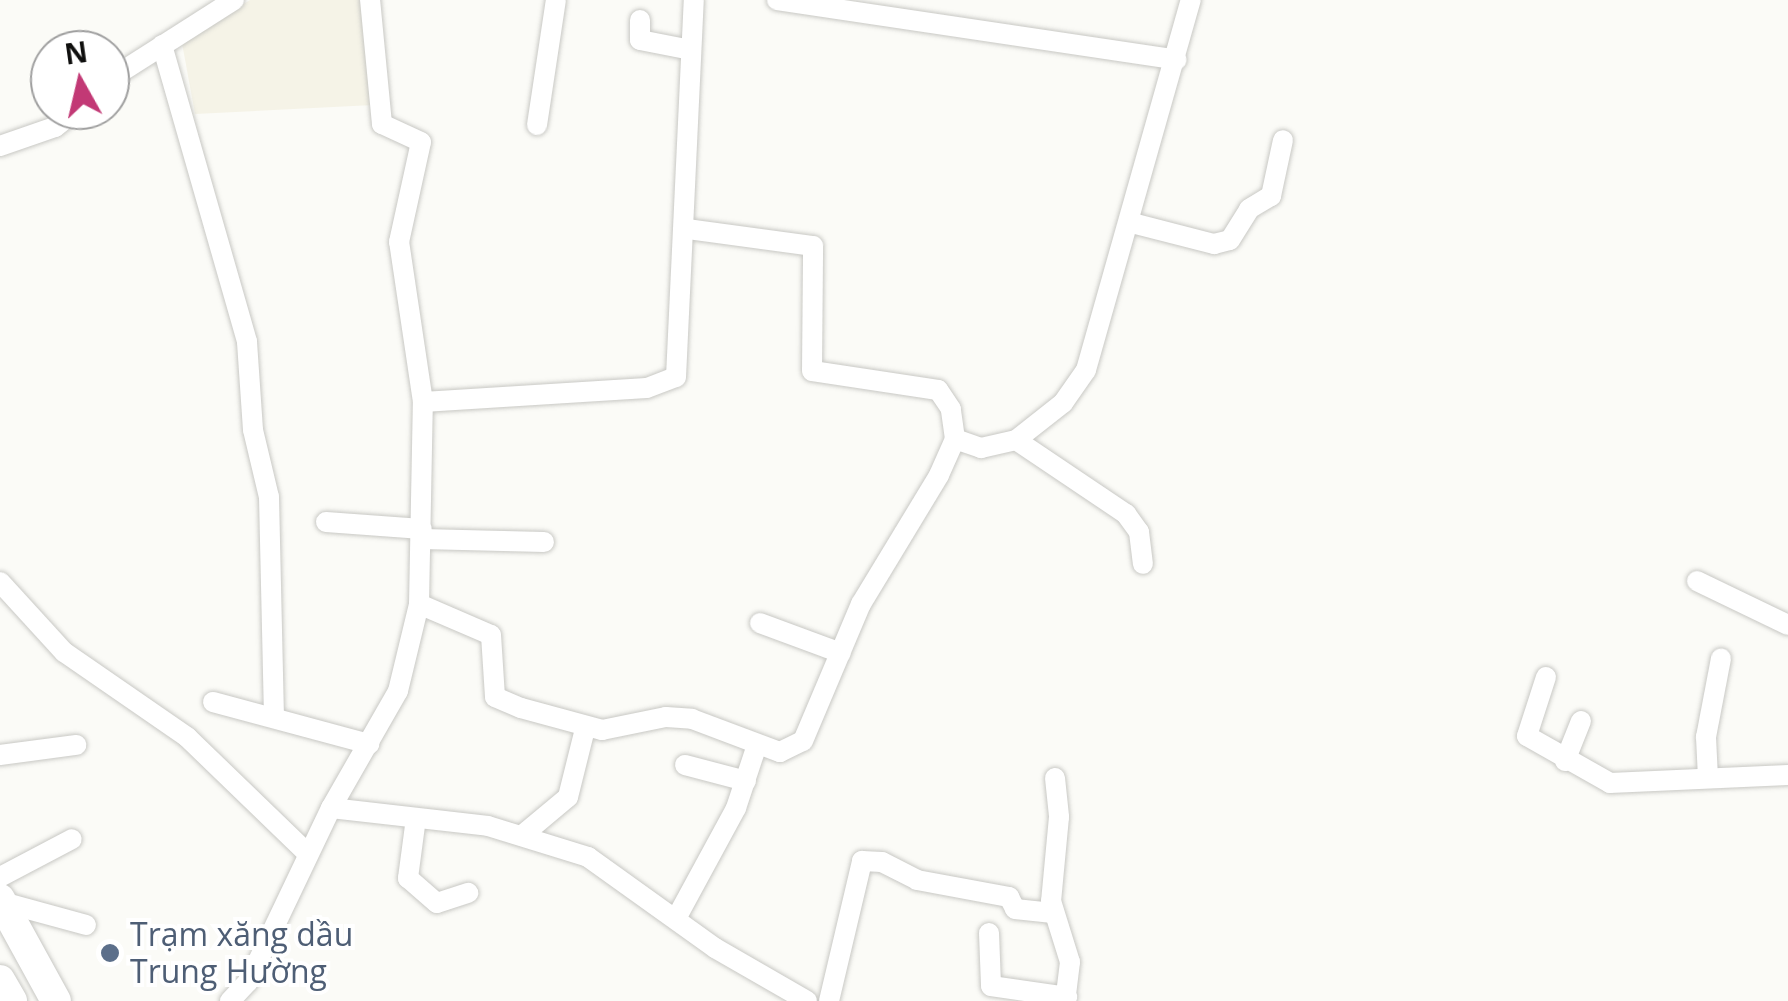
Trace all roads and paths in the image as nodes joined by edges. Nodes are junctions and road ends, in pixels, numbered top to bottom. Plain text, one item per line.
1 (234, 0) edge
2 (370, 0) edge
3 (556, 0) edge
4 (694, 0) edge
5 (777, 0) edge
6 (1191, 0) edge
7 (640, 20) dead end
8 (162, 45) junction
9 (691, 50) junction
10 (1177, 60) junction
11 (130, 66) edge
12 (536, 125) dead end
13 (49, 130) edge
14 (1283, 140) dead end
15 (0, 146) edge
16 (1132, 223) junction
17 (687, 229) junction
18 (424, 402) junction
19 (955, 439) junction
20 (1016, 440) junction
21 (326, 522) dead end
22 (422, 534) junction
23 (544, 542) dead end
24 (1143, 564) dead end
25 (1698, 581) dead end
26 (0, 582) edge
27 (420, 604) junction
28 (760, 624) dead end
29 (1788, 625) edge
30 (841, 653) junction
31 (1721, 658) dead end
32 (1546, 676) dead end
33 (213, 702) dead end
34 (274, 718) junction
35 (1581, 721) dead end
36 (585, 729) junction
37 (369, 744) junction
38 (756, 745) junction
39 (76, 746) dead end
40 (0, 755) edge
41 (1565, 761) junction
42 (685, 765) dead end
43 (1788, 776) edge
44 (1056, 778) dead end
45 (1708, 778) junction
46 (746, 780) junction
47 (331, 808) junction
48 (416, 818) junction
49 (525, 833) junction
50 (72, 839) dead end
51 (308, 854) junction
52 (1, 893) edge
53 (468, 893) dead end
54 (1054, 913) junction
55 (678, 916) junction
56 (86, 925) dead end
57 (988, 933) dead end
58 (0, 980) edge
59 (1066, 999) edge
60 (12, 1001) edge
61 (56, 1001) edge
62 (230, 1001) edge
63 (807, 1001) edge
64 (828, 1001) edge

1 - 8 street
2 - 18 street
3 - 12 street
4 - 9 street
5 - 10 street
6 - 10 street
7 - 9 street
8 - 11 street
8 - 34 street
9 - 17 street
10 - 16 street
13 - 15 street
14 - 16 street
16 - 20 street
17 - 18 street
17 - 19 street
18 - 22 street
19 - 20 street
19 - 30 street
20 - 24 street
21 - 22 street
22 - 23 street
22 - 27 street
25 - 29 street
26 - 51 street
27 - 36 street
27 - 37 street
28 - 30 street
30 - 38 street
31 - 45 street
32 - 41 street
33 - 34 street
34 - 37 street
35 - 41 street
36 - 38 street
36 - 49 street
37 - 47 street
38 - 46 street
39 - 40 street
41 - 45 street
42 - 46 street
43 - 45 street
44 - 54 street
46 - 55 street
47 - 48 street
47 - 51 street
48 - 49 street
48 - 53 street
49 - 55 street
50 - 52 street
51 - 62 street
52 - 56 street
52 - 61 highway
54 - 59 street
54 - 64 street
55 - 63 street
57 - 59 street
58 - 60 highway

